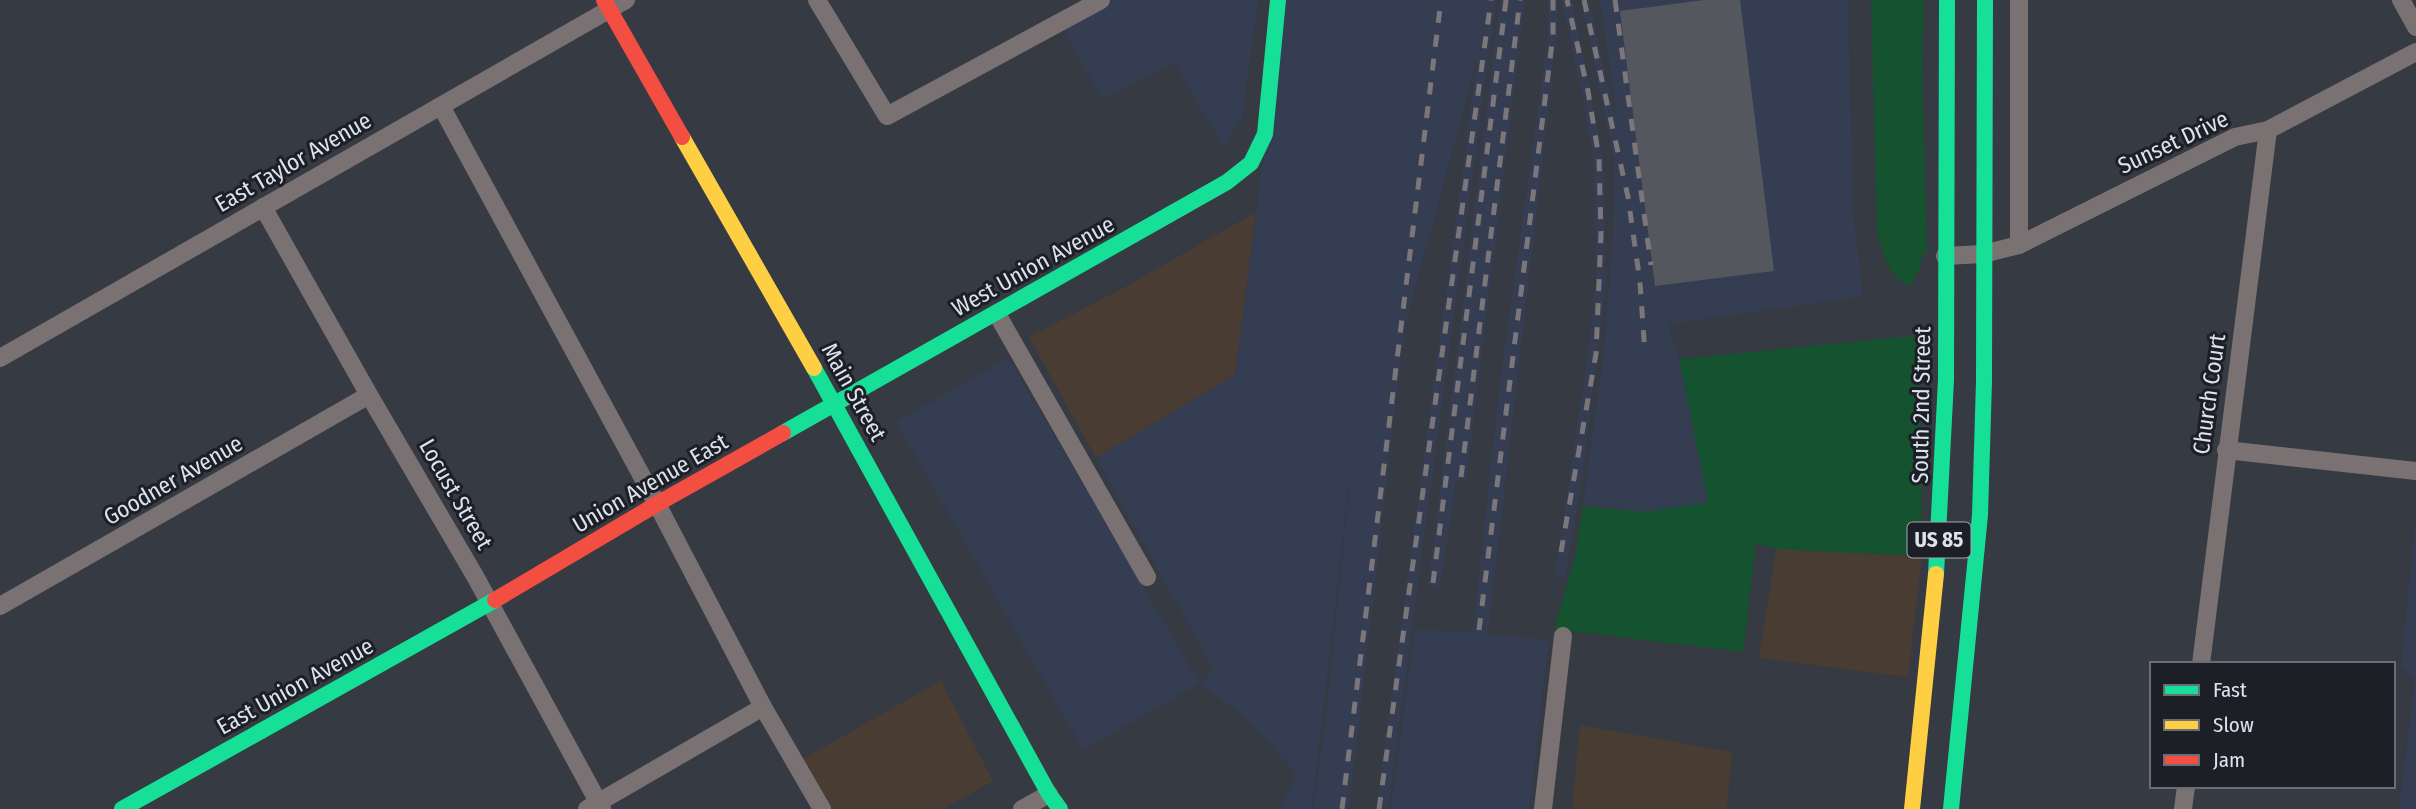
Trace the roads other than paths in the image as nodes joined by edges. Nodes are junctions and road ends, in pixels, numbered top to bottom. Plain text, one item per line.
1 (626, 0) edge
2 (817, 0) edge
3 (1101, 0) edge
4 (1278, 0) edge
5 (1947, 0) edge
6 (1985, 0) edge
7 (2019, 0) edge
8 (2401, 0) edge
9 (607, 5) edge
10 (2416, 27) edge
11 (2416, 52) edge
12 (441, 106) junction
13 (2268, 130) junction
14 (263, 207) junction
15 (2019, 245) junction
16 (1983, 254) junction
17 (1945, 256) junction
18 (997, 314) junction
19 (0, 358) edge
20 (369, 395) junction
21 (833, 404) junction
22 (2226, 450) junction
23 (2416, 471) edge
24 (657, 505) junction
25 (1147, 577) dead end
26 (489, 604) junction
27 (0, 606) edge
28 (1563, 636) dead end
29 (2201, 662) edge
30 (763, 707) junction
31 (2186, 788) edge
32 (1049, 794) junction
33 (596, 807) edge
34 (122, 809) edge
35 (821, 809) edge
36 (1023, 809) edge
37 (1060, 809) edge
38 (1543, 809) edge
39 (1912, 809) edge
40 (1951, 809) edge
41 (2183, 809) edge

1 - 9 street, East Taylor Avenue
2 - 3 street
4 - 18 main road, West Union Avenue
5 - 17 main road, South 2nd Street / US 85
6 - 16 main road, US 85
7 - 15 street
8 - 10 street
9 - 12 street, East Taylor Avenue
9 - 21 main road, Main Street
11 - 13 street, Sunset Drive
12 - 14 street, East Taylor Avenue
12 - 24 street
13 - 15 street, Sunset Drive
13 - 22 street, Church Court
14 - 19 street, East Taylor Avenue
14 - 20 street, Locust Street
15 - 16 street, Sunset Drive
16 - 17 street, Sunset Drive
16 - 40 main road, US 85
17 - 39 main road, South 2nd Street / US 85
18 - 21 main road, West Union Avenue
18 - 25 street
20 - 26 street, Locust Street
20 - 27 street, Goodner Avenue
21 - 24 main road, Union Avenue East
21 - 32 main road, Main Street
22 - 23 street
22 - 29 street, Church Court
24 - 26 main road, Union Avenue East
24 - 30 street
26 - 33 street, Locust Street
26 - 34 main road, East Union Avenue
28 - 38 street
30 - 33 street
30 - 35 street
31 - 41 street
32 - 36 street
32 - 37 main road, Main Street

